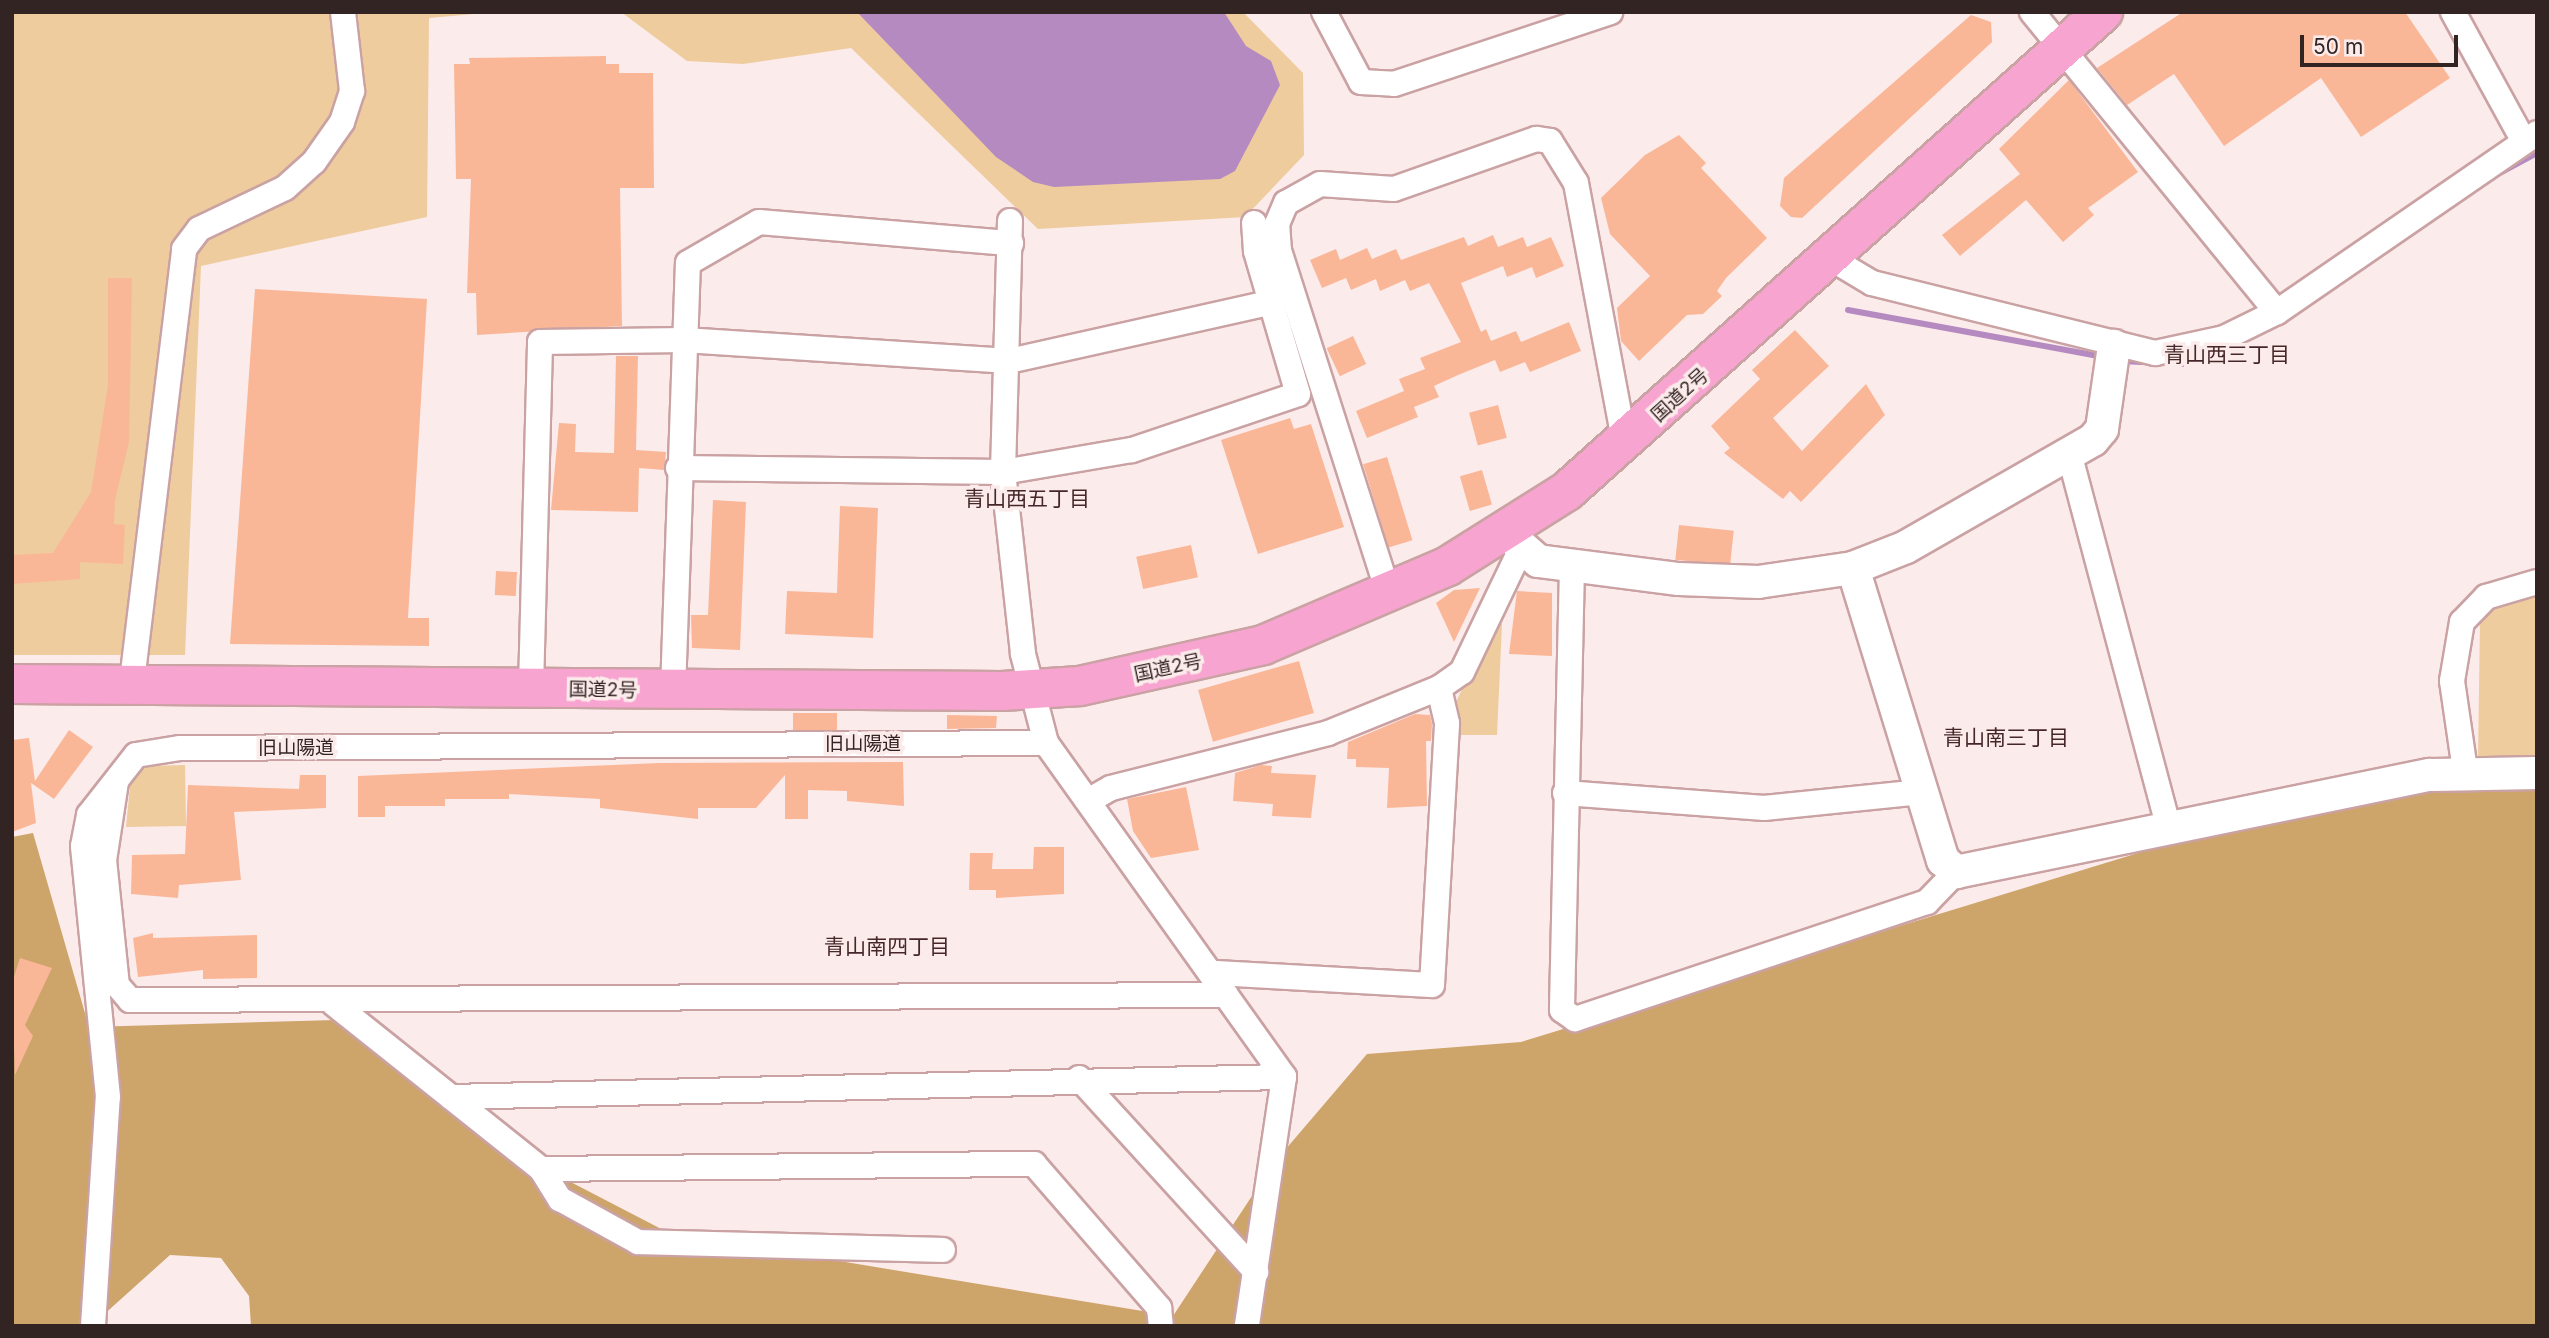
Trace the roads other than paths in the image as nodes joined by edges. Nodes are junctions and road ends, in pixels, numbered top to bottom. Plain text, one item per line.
1 (343, 12) edge
2 (1324, 12) edge
3 (1611, 12) edge
4 (2032, 12) edge
5 (2103, 12) edge
6 (2453, 12) edge
7 (2059, 47) junction
8 (2530, 136) edge
9 (1254, 223) dead end
10 (1830, 258) junction
11 (1272, 302) junction
12 (2277, 312) junction
13 (684, 340) junction
14 (2115, 346) junction
15 (1009, 361) junction
16 (1625, 445) junction
17 (2069, 453) junction
18 (678, 468) junction
19 (1003, 472) junction
20 (1513, 542) junction
21 (1572, 567) junction
22 (1853, 568) junction
23 (2537, 582) edge
24 (1389, 595) junction
25 (132, 681) junction
26 (12, 684) edge
27 (531, 688) junction
28 (1439, 688) junction
29 (1031, 690) junction
30 (673, 691) junction
31 (1046, 743) junction
32 (2465, 770) junction
33 (2537, 773) edge
34 (116, 781) junction
35 (1921, 792) junction
36 (1564, 793) junction
37 (1090, 800) junction
38 (2169, 829) junction
39 (1956, 872) junction
40 (1220, 984) junction
41 (333, 1003) junction
42 (1284, 1077) junction
43 (1079, 1078) junction
44 (451, 1097) junction
45 (541, 1169) junction
46 (943, 1250) dead end
47 (1256, 1272) junction
48 (93, 1326) edge
49 (1161, 1326) edge
50 (1247, 1326) edge

1 - 25 street
2 - 3 street
4 - 7 street
5 - 7 highway, 国道2号
6 - 8 street
7 - 10 highway, 国道2号
7 - 12 street
8 - 12 street
9 - 11 street
10 - 14 street
10 - 16 highway, 国道2号
11 - 15 street
11 - 19 street
12 - 14 street
13 - 15 street
13 - 15 street
13 - 18 street
13 - 27 street
14 - 17 street
15 - 19 street
16 - 20 highway, 国道2号
16 - 24 street
17 - 22 street
17 - 38 street
18 - 19 street
18 - 30 street
19 - 29 street
20 - 21 street
20 - 24 highway, 国道2号
20 - 28 street
21 - 22 street
21 - 36 street
22 - 35 street
23 - 32 street
24 - 29 highway, 国道2号
25 - 26 highway, 国道2号
25 - 27 highway, 国道2号
27 - 30 highway, 国道2号
28 - 37 street
28 - 40 street
29 - 30 highway, 国道2号
29 - 31 street
31 - 34 street, 旧山陽道
31 - 37 street
32 - 33 street
32 - 38 street
34 - 41 street
34 - 48 street, 旧山陽道
35 - 36 street
35 - 39 street
36 - 39 street
37 - 40 street
38 - 39 street
40 - 41 street
40 - 42 street
41 - 44 street
42 - 43 street
42 - 47 street
43 - 44 street
43 - 47 street
44 - 45 street
45 - 46 street
45 - 49 street
47 - 50 street

